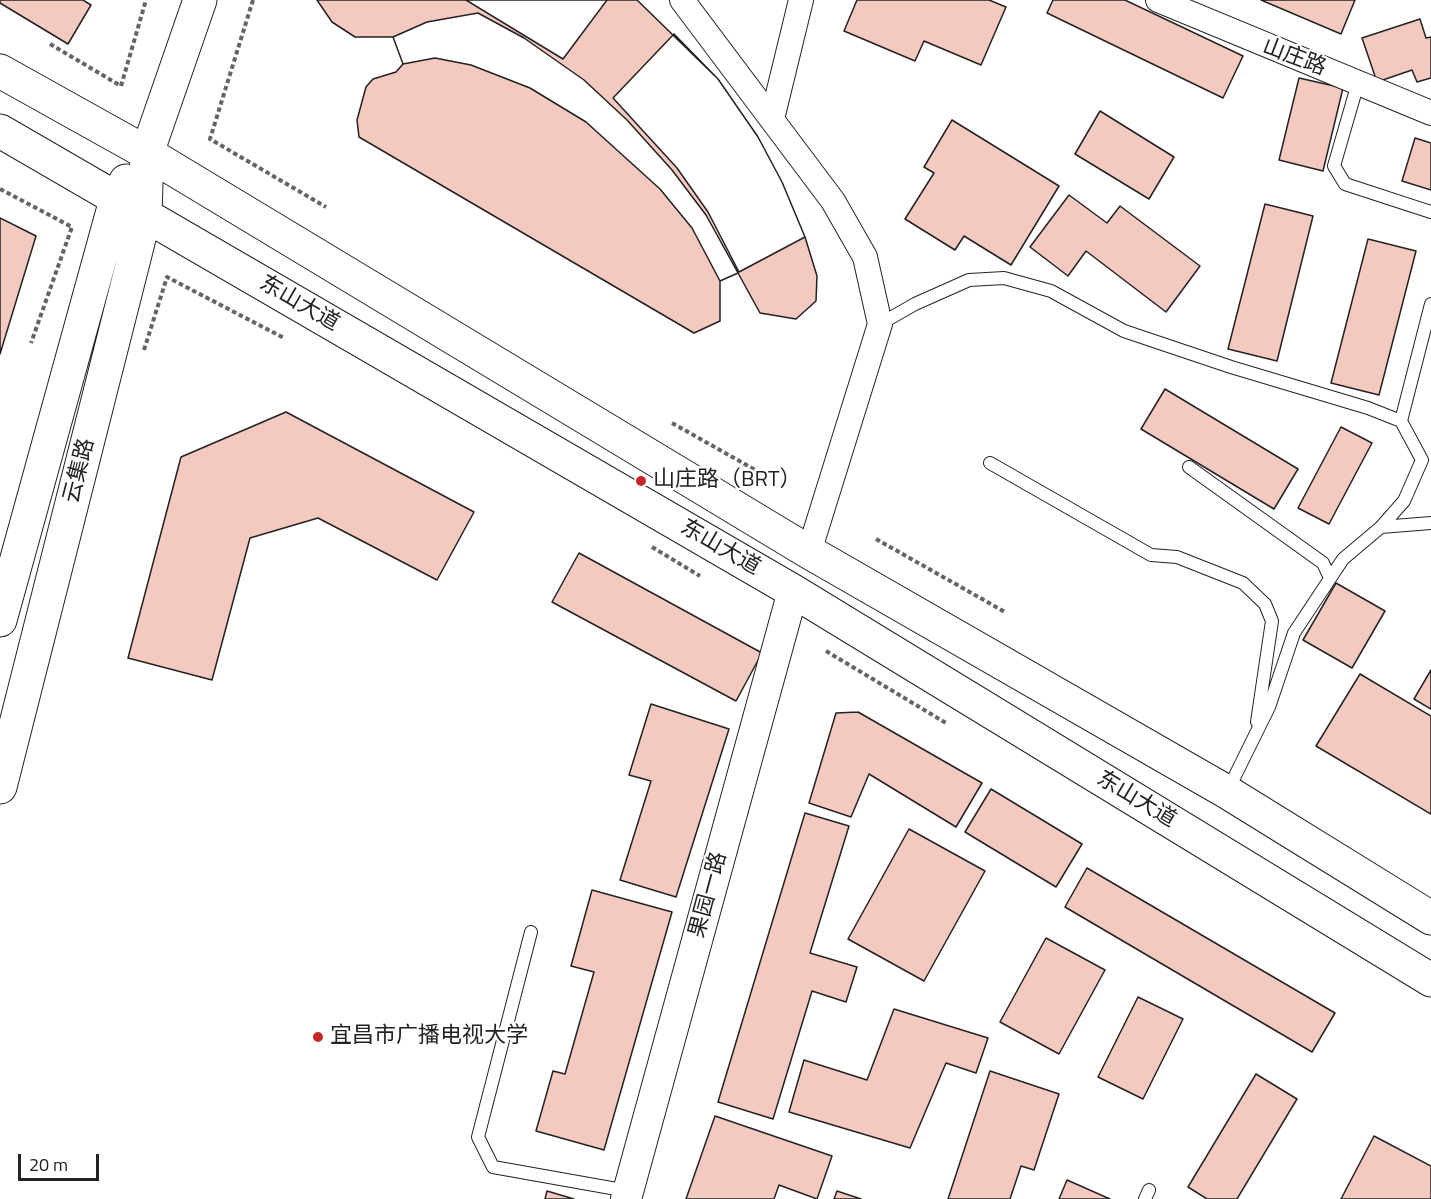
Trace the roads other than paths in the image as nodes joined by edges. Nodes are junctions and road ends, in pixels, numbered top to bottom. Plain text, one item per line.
1 (200, 0) edge
2 (682, 0) edge
3 (801, 0) edge
4 (1158, 0) edge
5 (0, 71) edge
6 (1358, 84) junction
7 (1431, 113) edge
8 (772, 119) junction
9 (0, 131) edge
10 (147, 153) junction
11 (116, 200) junction
12 (1431, 212) edge
13 (145, 215) junction
14 (1431, 304) edge
15 (880, 324) junction
16 (1401, 421) junction
17 (1427, 457) edge
18 (990, 463) dead end
19 (1190, 467) dead end
20 (1431, 523) edge
21 (1381, 527) junction
22 (809, 552) junction
23 (1330, 578) junction
24 (793, 591) junction
25 (0, 620) edge
26 (1255, 735) junction
27 (0, 787) edge
28 (1227, 792) junction
29 (1431, 918) edge
30 (531, 932) dead end
31 (1431, 980) edge
32 (627, 1195) edge

1 - 10 main road, 云集路
2 - 8 street
3 - 8 street
4 - 6 street, 山庄路
5 - 10 main road, 东山大道
6 - 7 street, 山庄路
6 - 12 lane
8 - 15 street
9 - 11 main road, 东山大道
10 - 11 main road, 云集路
10 - 13 main road, 云集路
10 - 22 main road, 东山大道
11 - 13 main road, 东山大道
11 - 25 main road, 云集路
13 - 24 main road, 东山大道
13 - 27 main road, 云集路
14 - 16 lane
15 - 16 lane
15 - 22 street
16 - 17 lane
17 - 21 lane
18 - 26 lane
19 - 23 lane
20 - 21 lane
21 - 23 lane
22 - 28 main road, 东山大道
23 - 26 lane
24 - 31 main road, 东山大道
24 - 32 street, 果园一路
26 - 28 lane
28 - 29 main road, 东山大道
30 - 32 lane

